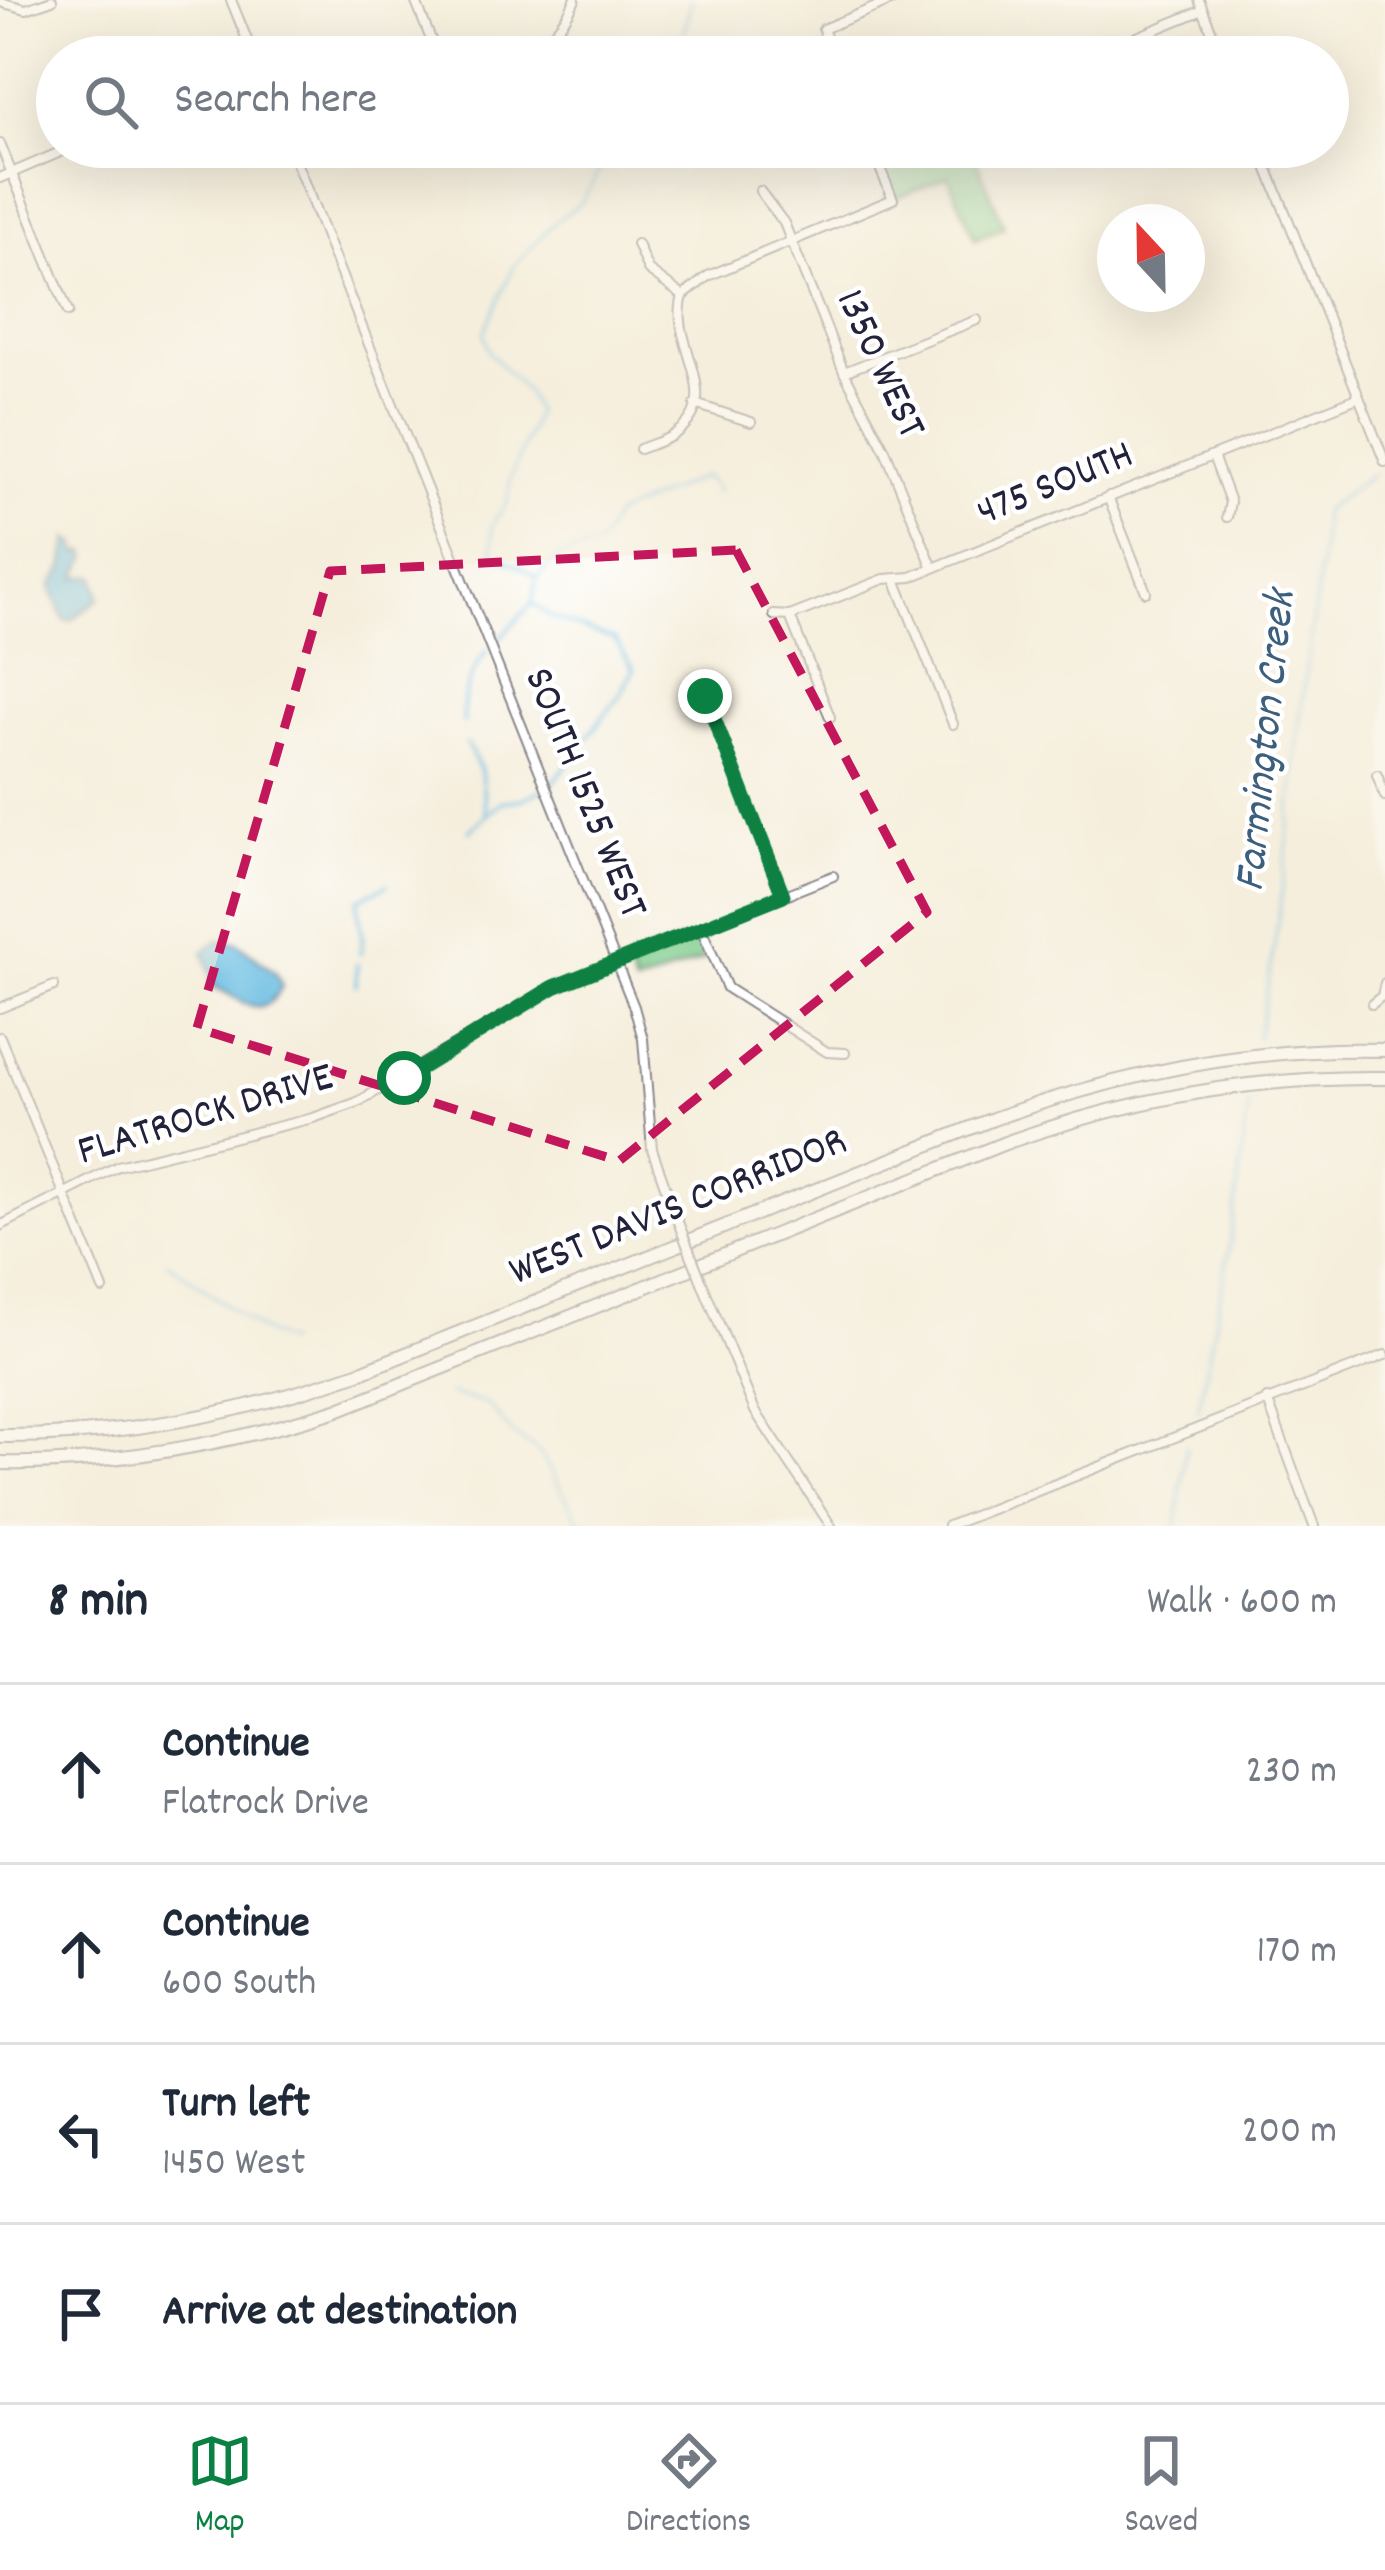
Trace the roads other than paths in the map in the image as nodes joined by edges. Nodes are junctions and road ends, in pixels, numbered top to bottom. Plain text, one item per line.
1 (52, 0) edge
2 (231, 0) edge
3 (429, 0) edge
4 (575, 0) edge
5 (892, 0) edge
6 (0, 2) edge
7 (416, 2) edge
8 (1201, 5) edge
9 (246, 36) edge
10 (430, 36) edge
11 (550, 36) edge
12 (826, 36) edge
13 (1137, 36) edge
14 (1214, 36) edge
15 (0, 144) edge
16 (36, 163) edge
17 (300, 168) edge
18 (879, 168) edge
19 (1267, 168) edge
20 (12, 173) junction
21 (0, 178) edge
22 (760, 191) dead end
23 (791, 241) junction
24 (637, 244) dead end
25 (683, 296) junction
26 (68, 312) dead end
27 (977, 320) dead end
28 (844, 372) junction
29 (1357, 398) junction
30 (695, 404) junction
31 (751, 422) dead end
32 (640, 449) dead end
33 (1212, 455) junction
34 (1384, 458) edge
35 (1108, 497) junction
36 (1227, 517) dead end
37 (933, 568) junction
38 (895, 579) junction
39 (1147, 592) dead end
40 (774, 615) dead end
41 (790, 616) junction
42 (705, 696) dead end
43 (830, 717) dead end
44 (953, 724) dead end
45 (1376, 776) dead end
46 (1385, 796) edge
47 (832, 876) dead end
48 (783, 895) junction
49 (701, 928) junction
50 (616, 961) junction
51 (1385, 983) edge
52 (54, 986) dead end
53 (1372, 1004) dead end
54 (0, 1008) edge
55 (0, 1037) edge
56 (1385, 1050) edge
57 (845, 1053) dead end
58 (1385, 1078) edge
59 (64, 1192) junction
60 (0, 1226) edge
61 (103, 1289) dead end
62 (1385, 1354) edge
63 (1267, 1399) junction
64 (0, 1436) edge
65 (0, 1463) edge
66 (831, 1526) edge
67 (948, 1526) edge
68 (1314, 1526) edge

1 - 6 street
2 - 9 street
3 - 7 street
4 - 11 street
5 - 12 street
7 - 10 street
8 - 13 street
8 - 14 street
15 - 20 street
16 - 20 street
17 - 50 street, SOUTH 1525 WEST
18 - 23 street
19 - 29 street
20 - 21 street
20 - 26 street
22 - 23 street, 1350 WEST
23 - 25 street
23 - 28 street, 1350 WEST
24 - 25 street
25 - 30 street
27 - 28 street
28 - 37 street, 1350 WEST
29 - 33 street, 475 SOUTH
29 - 34 street
30 - 31 street
30 - 32 street
33 - 35 street, 475 SOUTH
33 - 36 street
35 - 37 street, 475 SOUTH
35 - 39 street
37 - 38 street, 475 SOUTH
38 - 41 street, 475 SOUTH
38 - 44 street
40 - 41 street, 475 SOUTH
41 - 43 street
42 - 48 street
45 - 46 street
47 - 48 street, FLATROCK DRIVE
48 - 49 street, FLATROCK DRIVE
49 - 50 street, FLATROCK DRIVE
49 - 57 street
50 - 59 street, FLATROCK DRIVE
50 - 66 street, SOUTH 1525 WEST, bridge
51 - 53 street
52 - 54 street
55 - 59 street
56 - 64 highway, WEST DAVIS CORRIDOR
58 - 65 highway, WEST DAVIS CORRIDOR
59 - 60 street, FLATROCK DRIVE
59 - 61 street
62 - 63 street
63 - 67 street
63 - 68 street

